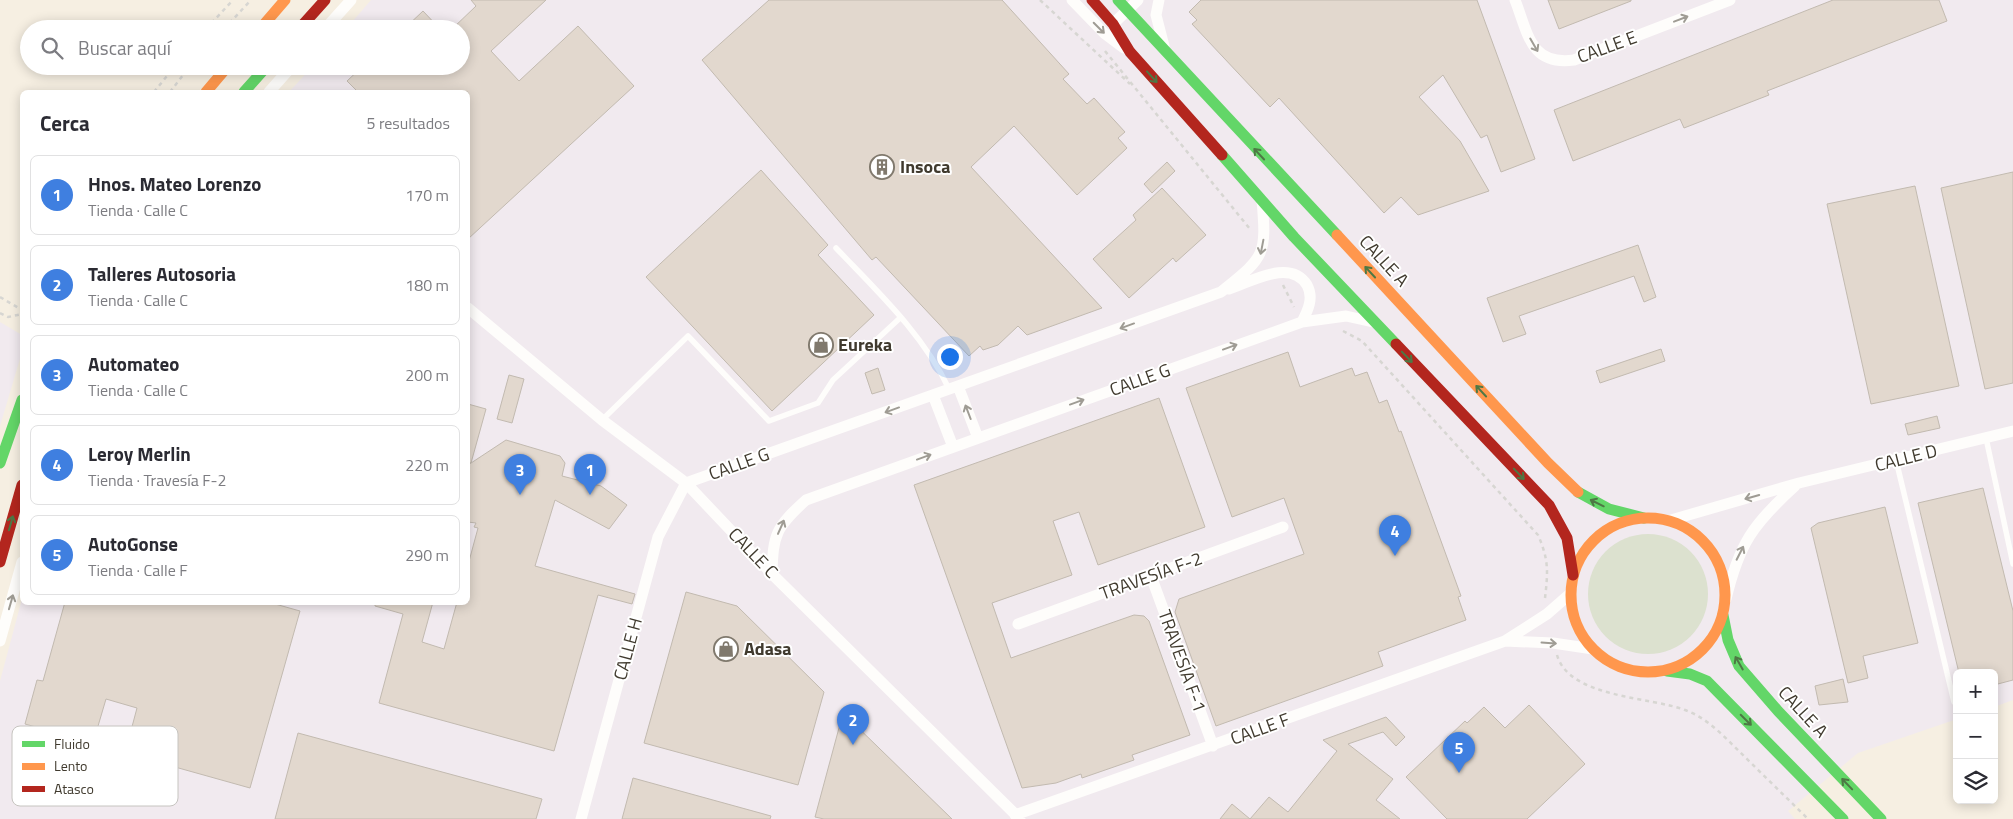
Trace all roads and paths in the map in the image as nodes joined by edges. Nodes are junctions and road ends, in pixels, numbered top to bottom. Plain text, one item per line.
1 (233, 0) edge
2 (251, 0) edge
3 (285, 0) edge
4 (326, 0) edge
5 (351, 0) edge
6 (1040, 0) edge
7 (1072, 0) edge
8 (1092, 0) edge
9 (1118, 0) edge
10 (1138, 0) edge
11 (1158, 0) edge
12 (1515, 0) edge
13 (1730, 0) edge
14 (1128, 10) junction
15 (214, 20) edge
16 (232, 20) edge
17 (268, 20) edge
18 (307, 20) edge
19 (333, 20) edge
20 (1112, 24) junction
21 (1130, 52) junction
22 (1167, 54) junction
23 (168, 75) edge
24 (183, 75) edge
25 (220, 75) edge
26 (258, 75) edge
27 (284, 75) edge
28 (156, 90) edge
29 (172, 90) edge
30 (208, 90) edge
31 (246, 90) edge
32 (271, 90) edge
33 (1262, 198) junction
34 (1263, 246) junction
35 (836, 248) dead end
36 (1277, 273) junction
37 (1221, 292) junction
38 (0, 297) edge
39 (20, 309) edge
40 (470, 310) edge
41 (0, 313) edge
42 (20, 314) edge
43 (900, 318) junction
44 (1302, 322) junction
45 (1373, 322) junction
46 (1334, 332) dead end
47 (953, 388) junction
48 (933, 395) junction
49 (20, 406) edge
50 (602, 420) junction
51 (2013, 431) edge
52 (978, 438) junction
53 (1986, 438) junction
54 (953, 447) junction
55 (1896, 460) junction
56 (0, 463) edge
57 (686, 483) junction
58 (1798, 483) junction
59 (20, 492) edge
60 (1644, 518) junction
61 (1671, 520) junction
62 (1283, 527) dead end
63 (0, 562) edge
64 (2013, 564) edge
65 (20, 569) edge
66 (772, 574) junction
67 (1573, 575) junction
68 (1151, 576) junction
69 (1571, 593) junction
70 (1726, 599) junction
71 (1547, 614) junction
72 (1723, 614) junction
73 (1018, 624) dead end
74 (0, 641) edge
75 (1505, 641) junction
76 (1553, 643) junction
77 (1593, 649) junction
78 (1662, 671) junction
79 (1953, 698) edge
80 (1213, 746) junction
81 (1016, 818) edge
82 (581, 819) edge
83 (1808, 819) edge
84 (1843, 819) edge
85 (1881, 819) edge

1 - 15 path
2 - 16 path
3 - 17 main road
4 - 18 main road
5 - 19 street
6 - 34 path
7 -> 21 street
8 - 20 main road
9 - 14 main road, CALLE A
10 - 14 street
11 - 22 street
12 -> 13 street, CALLE E
14 - 20 street
14 - 22 main road, CALLE A
20 - 21 main road
21 -> 33 main road
60 -> 22 main road, CALLE A
23 - 28 path
24 - 29 path
25 - 30 main road
26 - 31 main road
27 - 32 street
33 - 34 street
33 - 45 main road
34 -> 37 street, CALLE G
35 - 43 lane
36 - 37 street, CALLE G
36 - 44 path
36 - 44 street, CALLE G
37 -> 47 street, CALLE G
38 - 39 path
40 - 50 street, CALLE C
41 - 42 path
43 - 47 lane
43 - 50 lane
44 - 45 street, CALLE G
52 -> 44 street, CALLE G
45 -> 67 main road
46 - 71 path
47 - 48 street, CALLE G
52 -> 47 street
48 - 54 street
48 -> 57 street, CALLE G
49 - 56 main road
50 - 57 street, CALLE C
51 - 53 street, CALLE D
52 - 54 street, CALLE G
53 - 55 street, CALLE D
53 - 64 lane
66 -> 54 street, CALLE G
55 - 58 street, CALLE D
55 - 79 lane
57 - 66 street, CALLE C
57 - 82 street, CALLE H
58 -> 61 street, CALLE D
70 -> 58 street, CALLE D
63 -> 59 main road
60 - 61 main road
60 - 67 main road
61 - 70 main road
62 - 68 street, TRAVESÍA F-2
74 -> 65 street
66 - 81 street, CALLE C
67 - 69 main road
68 - 73 street, TRAVESÍA F-2
68 - 80 street, TRAVESÍA F-1
69 - 71 street, CALLE F
69 - 77 main road
70 - 72 main road
71 - 75 street, CALLE F
72 - 78 main road
85 -> 72 main road, CALLE A
75 -> 76 street, CALLE F
75 - 80 street, CALLE F
76 - 77 street, CALLE F
76 - 83 path
77 - 78 main road
78 -> 84 main road
80 - 81 street, CALLE F

